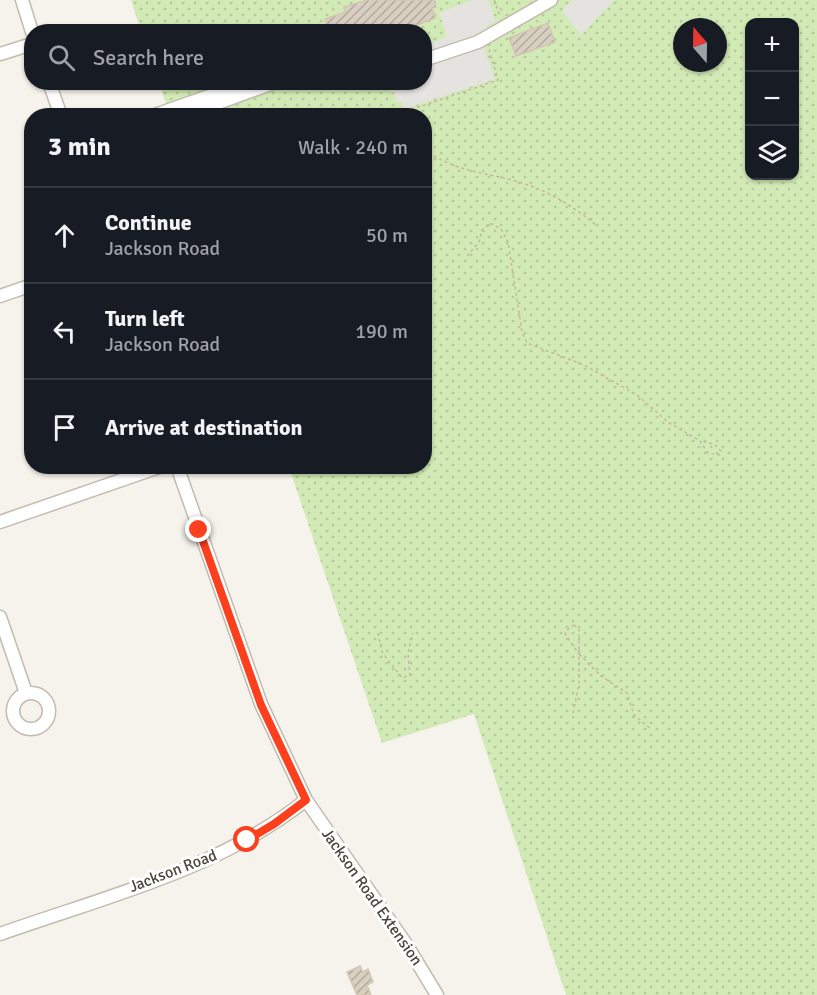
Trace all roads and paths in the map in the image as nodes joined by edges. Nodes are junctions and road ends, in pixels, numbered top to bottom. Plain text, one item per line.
1 (22, 0) edge
2 (495, 0) edge
3 (551, 0) edge
4 (502, 20) dead end
5 (30, 24) edge
6 (24, 46) edge
7 (489, 47) dead end
8 (0, 54) edge
9 (432, 57) edge
10 (52, 90) edge
11 (226, 90) edge
12 (254, 90) edge
13 (58, 108) edge
14 (175, 108) edge
15 (204, 108) edge
16 (416, 108) edge
17 (432, 154) edge
18 (596, 225) dead end
19 (467, 256) dead end
20 (24, 288) edge
21 (0, 296) edge
22 (700, 441) junction
23 (139, 474) edge
24 (180, 474) edge
25 (0, 522) edge
26 (0, 617) edge
27 (378, 633) dead end
28 (413, 633) dead end
29 (579, 654) junction
30 (26, 693) dead end
31 (573, 712) dead end
32 (651, 729) dead end
33 (306, 800) junction
34 (0, 934) edge
35 (437, 995) edge

1 - 5 street
2 - 4 path
3 - 9 street
6 - 8 street
7 - 16 path
10 - 13 street
11 - 14 street
12 - 15 street
17 - 18 path
19 - 22 path
20 - 21 street
22 - 22 path
23 - 25 street
24 - 33 street
26 - 30 street
27 - 28 path
29 - 29 path
29 - 31 path
29 - 32 path
33 - 34 street, Jackson Road
33 - 35 street, Jackson Road Extension

